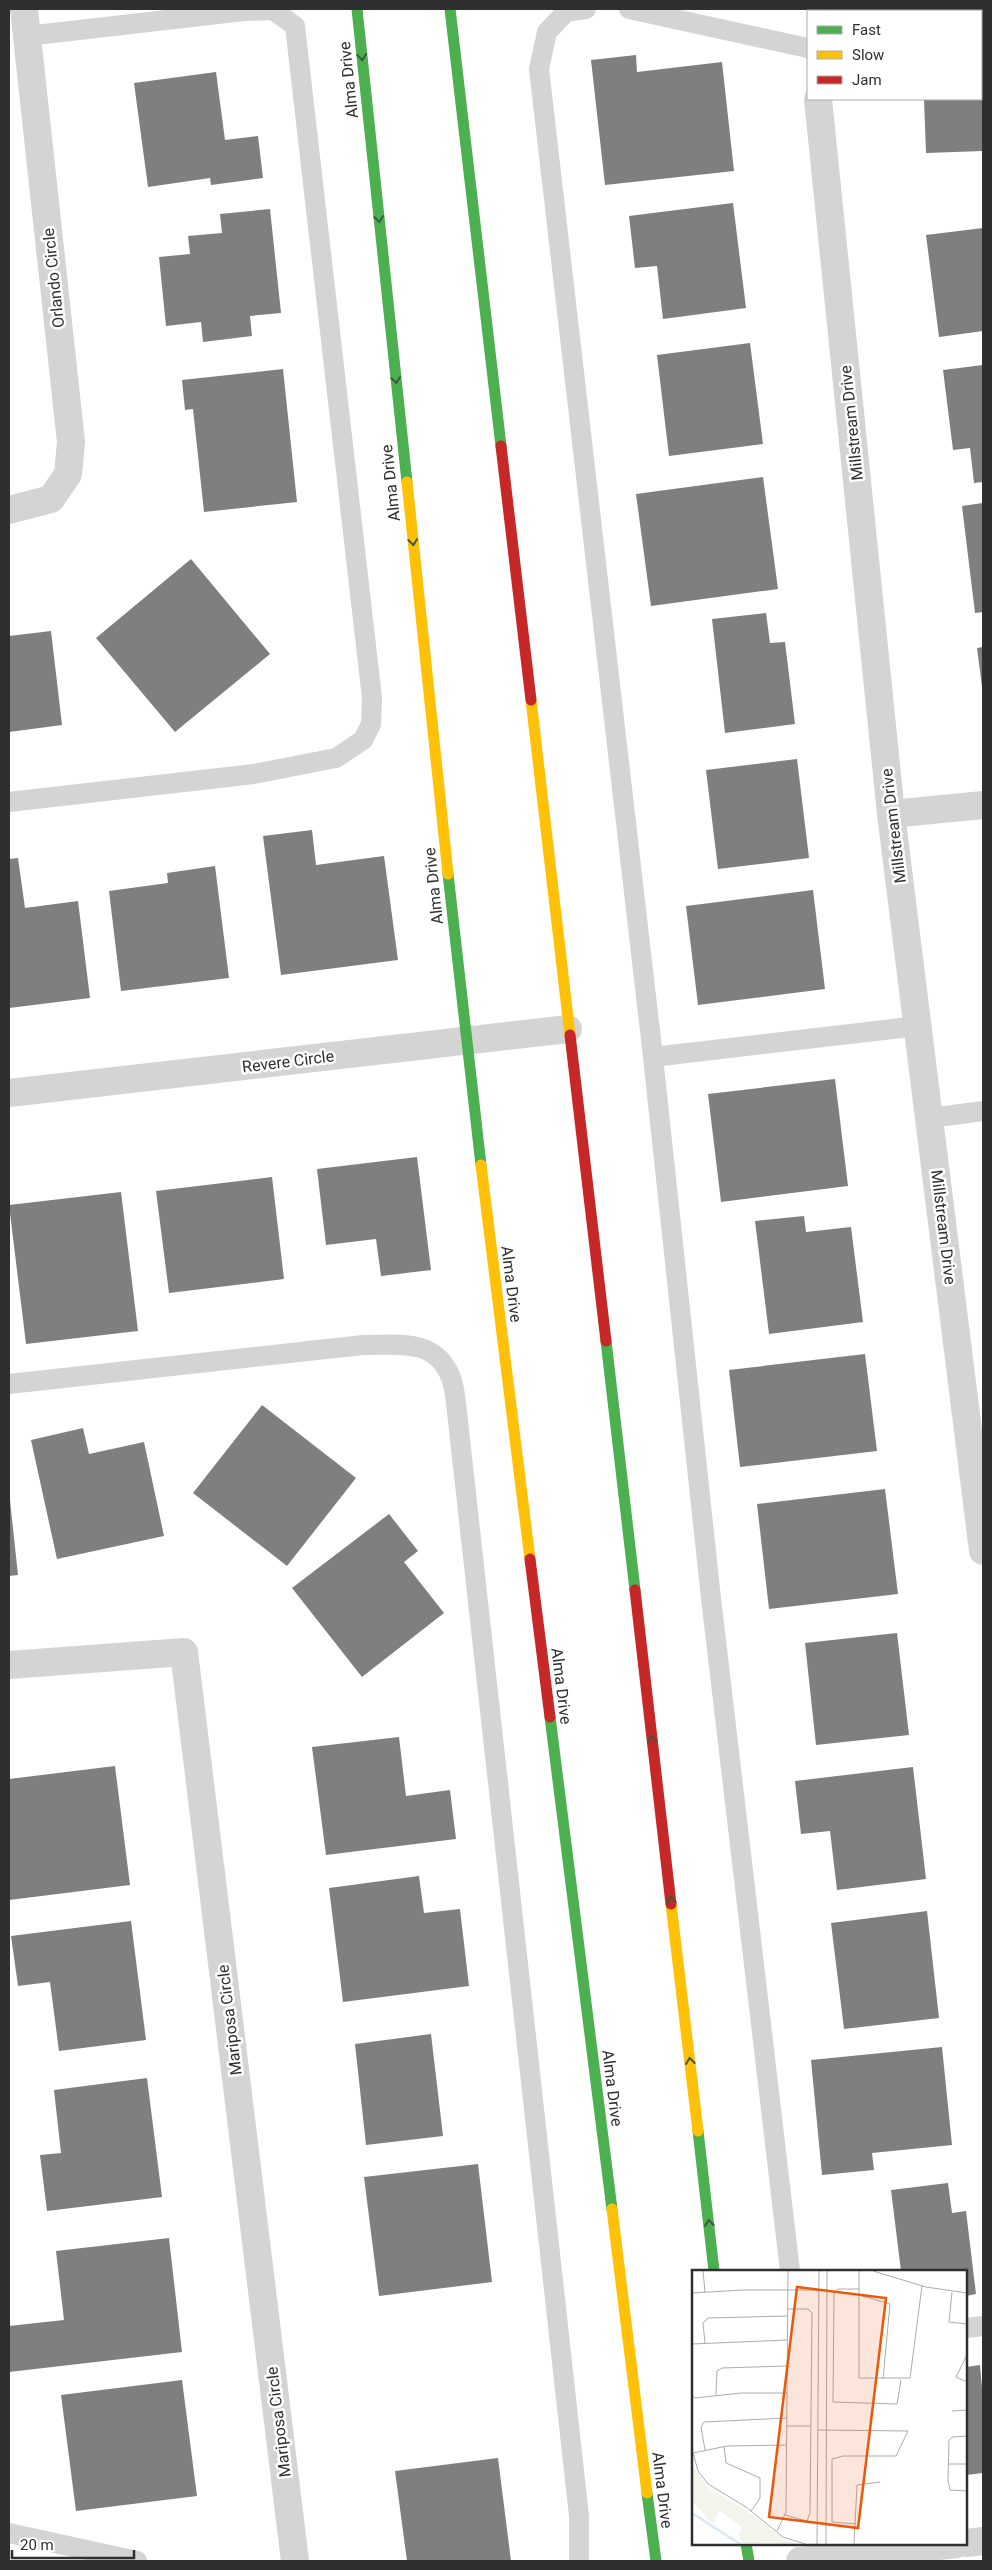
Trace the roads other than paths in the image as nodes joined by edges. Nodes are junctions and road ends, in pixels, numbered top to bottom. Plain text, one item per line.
1 (24, 9) edge
2 (357, 9) edge
3 (450, 9) edge
4 (586, 9) edge
5 (629, 9) edge
6 (26, 36) junction
7 (807, 48) edge
8 (818, 100) edge
9 (9, 510) edge
10 (9, 802) edge
11 (983, 804) edge
12 (892, 814) junction
13 (918, 1026) junction
14 (568, 1028) junction
15 (465, 1040) junction
16 (653, 1057) junction
17 (9, 1093) edge
18 (983, 1111) edge
19 (930, 1118) junction
20 (9, 1384) edge
21 (974, 1387) edge
22 (983, 1551) edge
23 (9, 1665) edge
24 (714, 2270) edge
25 (790, 2270) edge
26 (983, 2326) edge
27 (967, 2328) edge
28 (9, 2533) edge
29 (983, 2541) edge
30 (967, 2543) edge
31 (746, 2545) edge
32 (949, 2545) edge
33 (137, 2561) edge
34 (295, 2561) edge
35 (579, 2561) edge
36 (656, 2561) edge
37 (748, 2561) edge
38 (800, 2561) edge

1 - 6 street, Orlando Circle
2 -> 15 main road, Alma Drive
3 - 14 main road
4 - 16 lane
5 - 7 lane
6 - 9 street, Orlando Circle
6 - 10 lane
8 - 12 street, Millstream Drive
11 - 12 street
12 - 13 street, Millstream Drive
13 - 16 lane
13 - 19 street, Millstream Drive
14 - 15 street, Revere Circle
24 -> 14 main road
15 - 17 street, Revere Circle
15 - 36 main road, Alma Drive
16 - 25 lane
18 - 19 lane
19 - 21 street, Millstream Drive
20 - 35 lane
21 - 22 street, Millstream Drive
23 - 34 street, Mariposa Circle
26 - 27 lane
28 - 33 lane
29 - 30 street
31 - 37 main road
32 - 38 street

